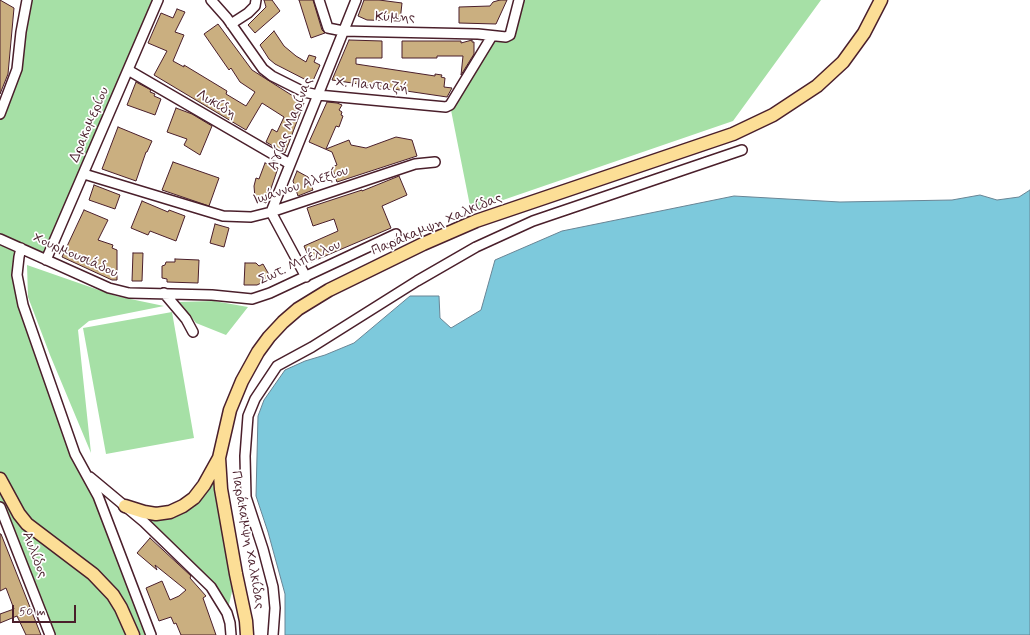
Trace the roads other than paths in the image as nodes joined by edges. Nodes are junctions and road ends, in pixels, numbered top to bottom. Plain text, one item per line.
1 (158, 0) edge
2 (211, 0) edge
3 (256, 0) edge
4 (319, 0) edge
5 (356, 0) edge
6 (519, 0) edge
7 (881, 0) edge
8 (26, 1) edge
9 (231, 24) junction
10 (343, 31) junction
11 (492, 36) junction
12 (128, 70) junction
13 (318, 95) junction
14 (0, 114) edge
15 (742, 150) dead end
16 (435, 162) dead end
17 (290, 164) junction
18 (84, 174) junction
19 (271, 212) junction
20 (396, 234) dead end
21 (0, 239) edge
22 (21, 248) junction
23 (46, 260) junction
24 (306, 276) junction
25 (164, 293) junction
26 (193, 332) dead end
27 (219, 458) junction
28 (86, 473) junction
29 (0, 479) edge
30 (125, 506) junction
31 (0, 507) edge
32 (50, 635) edge
33 (133, 635) edge
34 (151, 635) edge
35 (231, 635) edge
36 (247, 635) edge
37 (273, 635) edge

1 - 12 street, Δρακομερίου
2 - 9 street, Χ. Πανταζή
3 - 9 street
4 - 10 street, Κύμης
5 - 10 street, Αγίας Μαρίνας
6 - 11 street, Κύμης
7 - 27 main road, Παράκαμψη Χαλκίδας
8 - 14 street
9 - 13 street, Χ. Πανταζή
10 - 11 street, Κύμης
10 - 13 street, Αγίας Μαρίνας
11 - 13 street, Χ. Πανταζή
12 - 17 street, Λυκίδη
12 - 18 street, Δρακομερίου
13 - 17 street, Αγίας Μαρίνας
15 - 37 street
16 - 19 street, Ιωάννου Αλεξίου
17 - 19 street, Αγίας Μαρίνας
18 - 19 street, Ιωάννου Αλεξίου
18 - 23 street, Δρακομερίου
19 - 24 street
20 - 24 street, Σωτ. Μπέλλου
21 - 22 street, Χουρμουσιάδου
22 - 23 street, Χουρμουσιάδου
22 - 28 street
23 - 25 street, Χουρμουσιάδου
24 - 25 street, Σωτ. Μπέλλου
25 - 26 street
27 - 30 main road
27 - 36 main road, Παράκαμψη Χαλκίδας
28 - 30 street
28 - 34 street
29 - 33 main road
30 - 35 street
31 - 32 street, Αυλίδος

